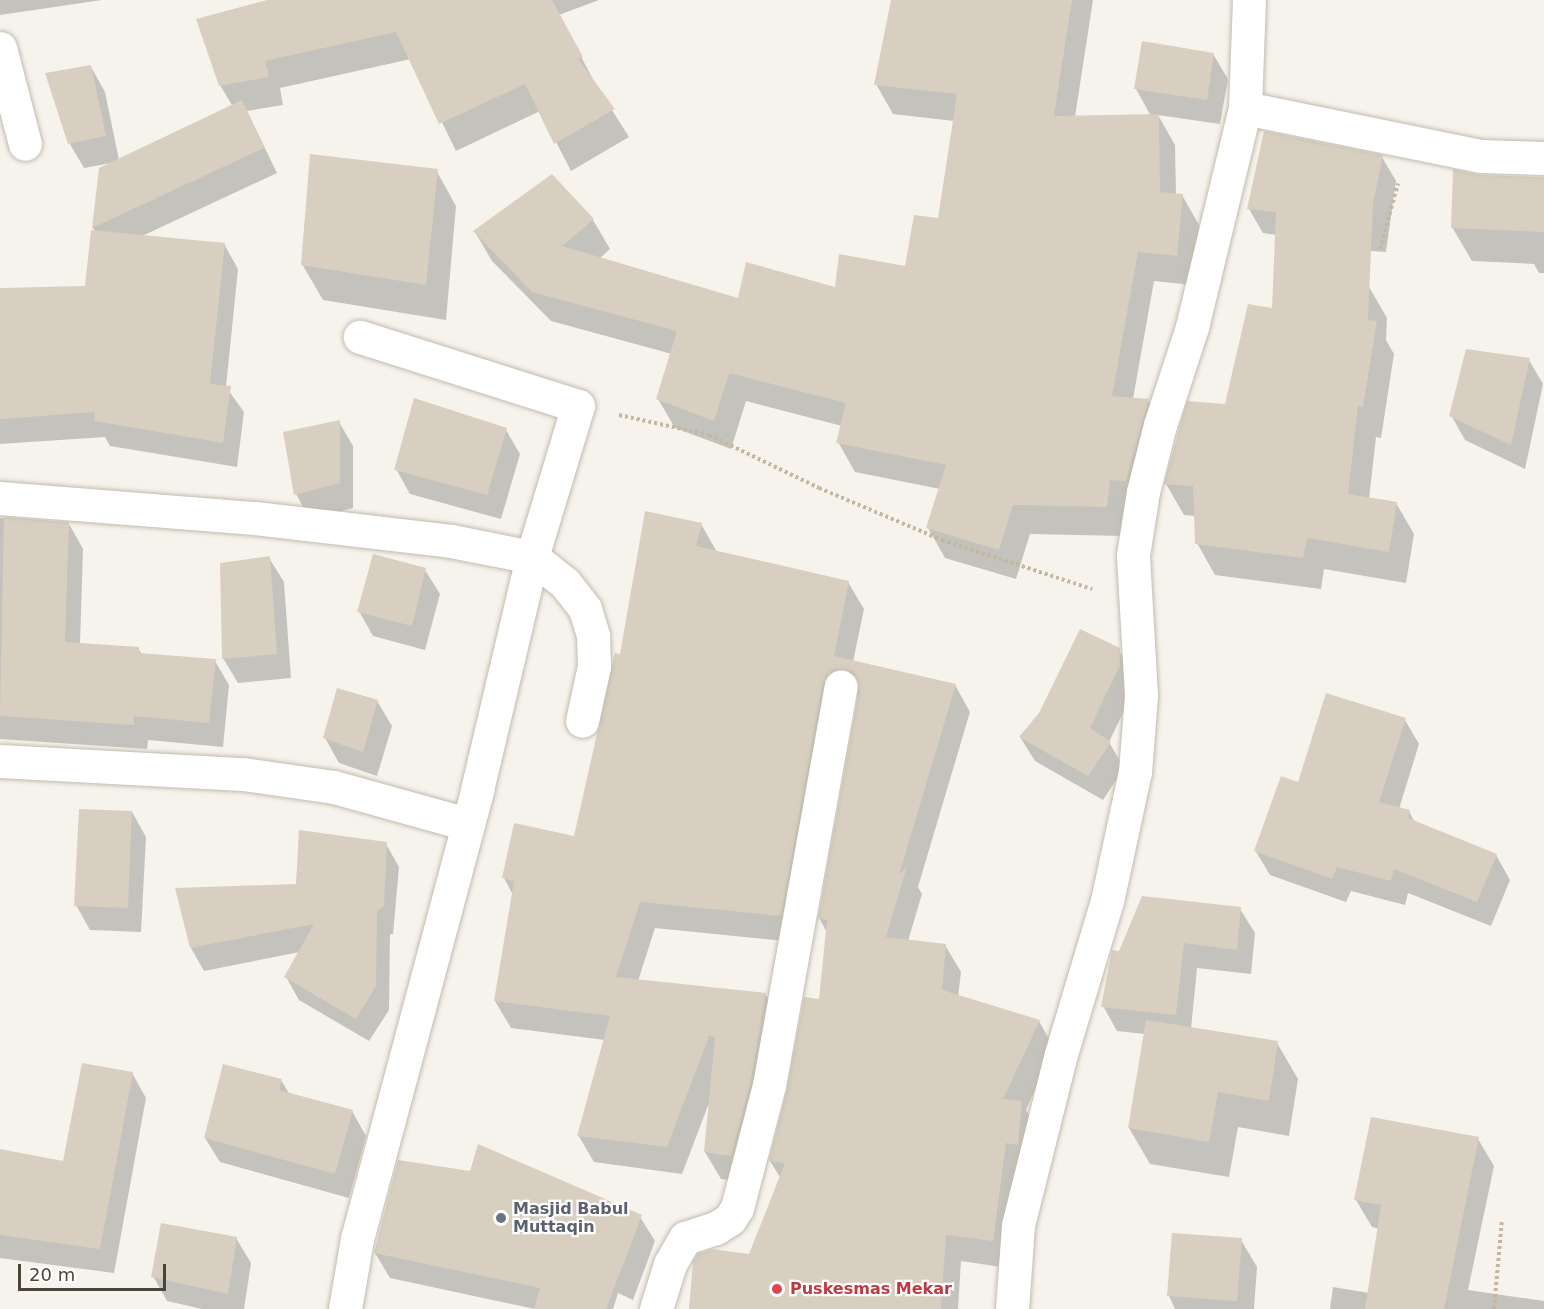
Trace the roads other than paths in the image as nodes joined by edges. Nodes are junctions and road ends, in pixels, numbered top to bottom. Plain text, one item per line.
1 (1249, 0) edge
2 (0, 48) edge
3 (1245, 108) junction
4 (25, 144) dead end
5 (1544, 158) edge
6 (360, 337) dead end
7 (0, 498) edge
8 (532, 557) junction
9 (841, 686) dead end
10 (582, 721) dead end
11 (0, 761) edge
12 (467, 824) junction
13 (345, 1309) edge
14 (656, 1309) edge
15 (1012, 1309) edge

1 - 3 street
2 - 4 street
3 - 5 street
3 - 15 street
6 - 8 street
7 - 8 street
8 - 10 street
8 - 12 street
9 - 14 street
11 - 12 street
12 - 13 street

